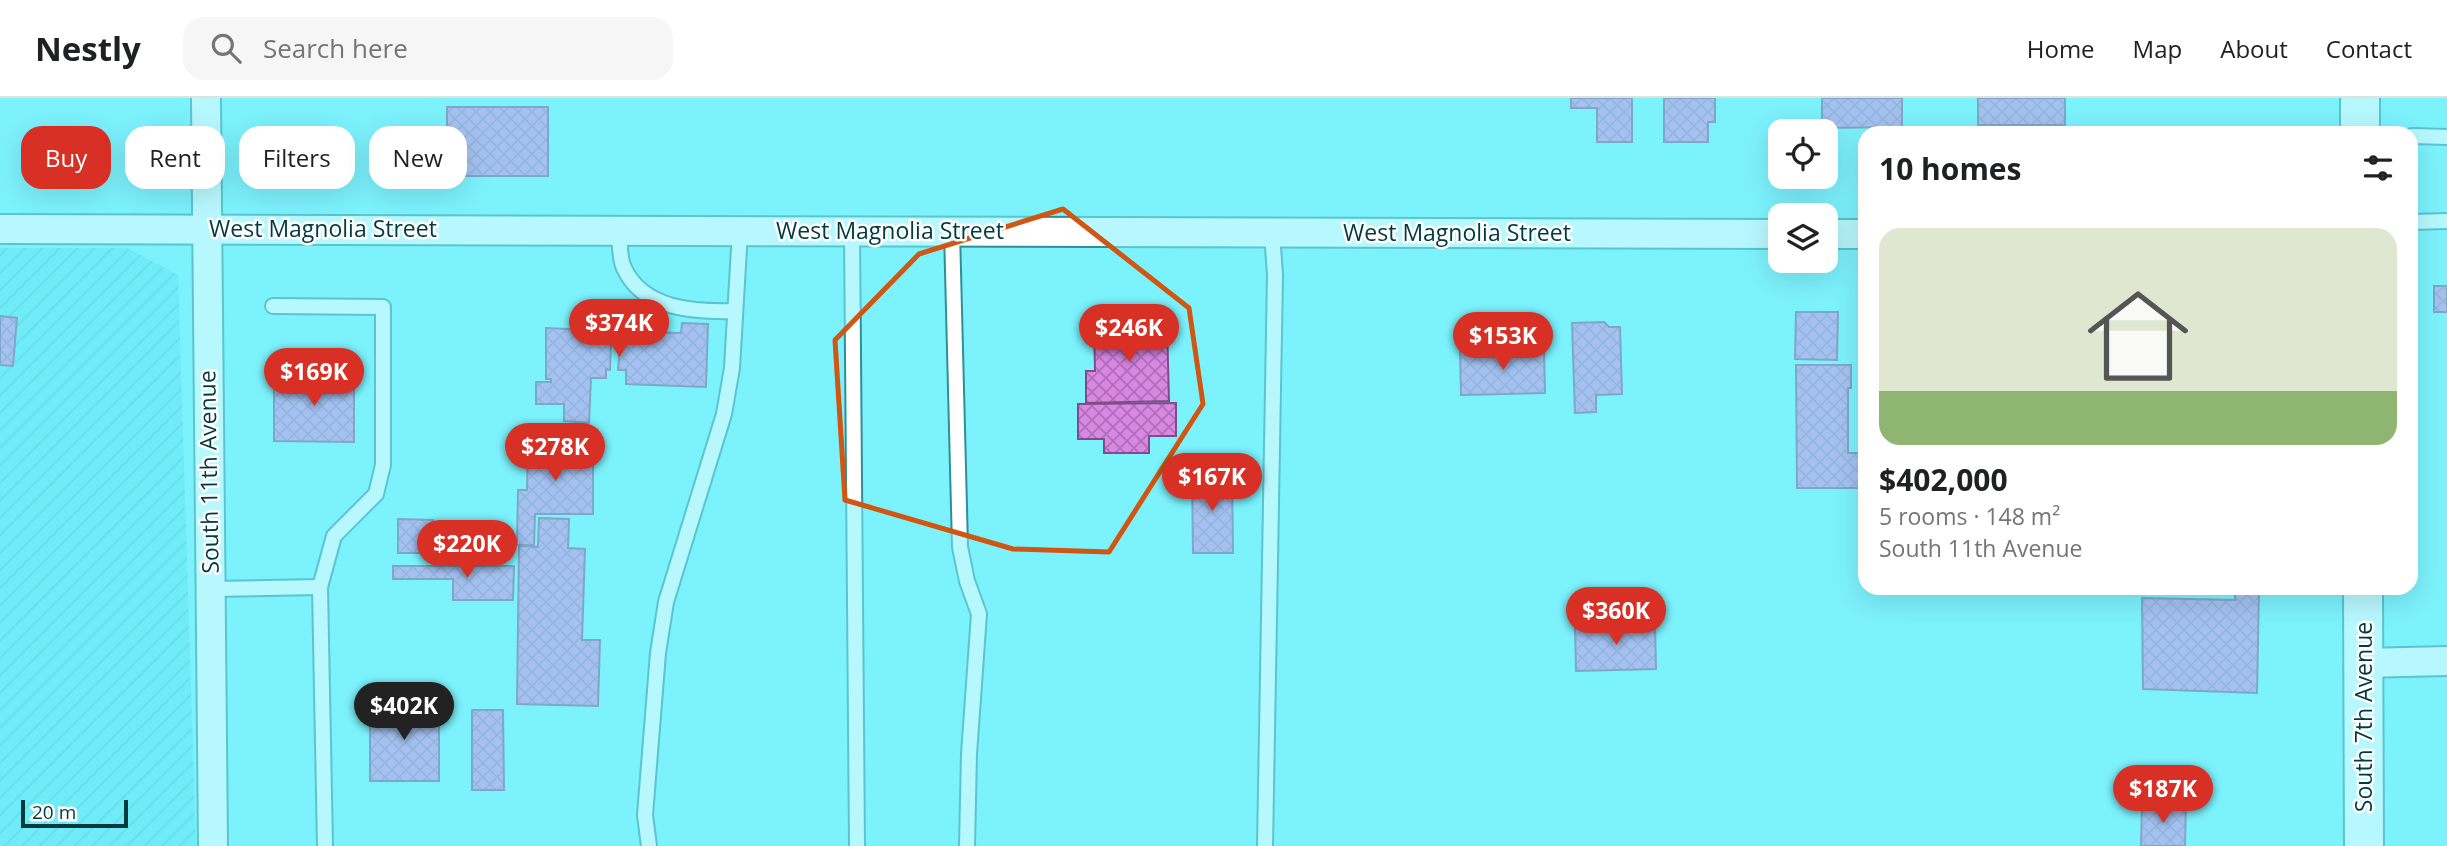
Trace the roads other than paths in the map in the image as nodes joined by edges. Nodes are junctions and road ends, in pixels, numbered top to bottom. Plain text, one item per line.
1 (206, 98) edge
2 (2360, 98) edge
3 (2360, 126) edge
4 (2418, 136) edge
5 (2447, 137) edge
6 (2447, 221) edge
7 (2418, 222) edge
8 (0, 229) edge
9 (206, 229) junction
10 (619, 230) junction
11 (740, 231) junction
12 (852, 231) junction
13 (952, 231) junction
14 (1272, 233) junction
15 (1768, 234) edge
16 (1838, 234) edge
17 (1858, 234) edge
18 (273, 306) dead end
19 (735, 311) junction
20 (320, 587) junction
21 (210, 589) junction
22 (2363, 595) edge
23 (2447, 661) edge
24 (2363, 663) junction
25 (213, 846) edge
26 (325, 846) edge
27 (649, 846) edge
28 (857, 846) edge
29 (967, 846) edge
30 (1265, 846) edge
31 (2364, 846) edge

1 - 9 street, South 11th Avenue
2 - 3 main road
4 - 5 lane
6 - 7 lane
8 - 9 street, West Magnolia Street
9 - 10 street, West Magnolia Street
9 - 21 street, South 11th Avenue
10 - 11 street, West Magnolia Street
10 - 19 lane
11 - 12 street, West Magnolia Street
11 - 19 lane
12 - 13 street, West Magnolia Street
12 - 28 lane
13 - 14 street, West Magnolia Street
13 - 29 lane
14 - 15 street, West Magnolia Street
14 - 30 lane
16 - 17 street
18 - 20 lane
19 - 27 lane
20 - 21 lane
20 - 26 lane
21 - 25 street, South 11th Avenue
22 - 24 main road, South 7th Avenue
23 - 24 street
24 - 31 main road, South 7th Avenue

